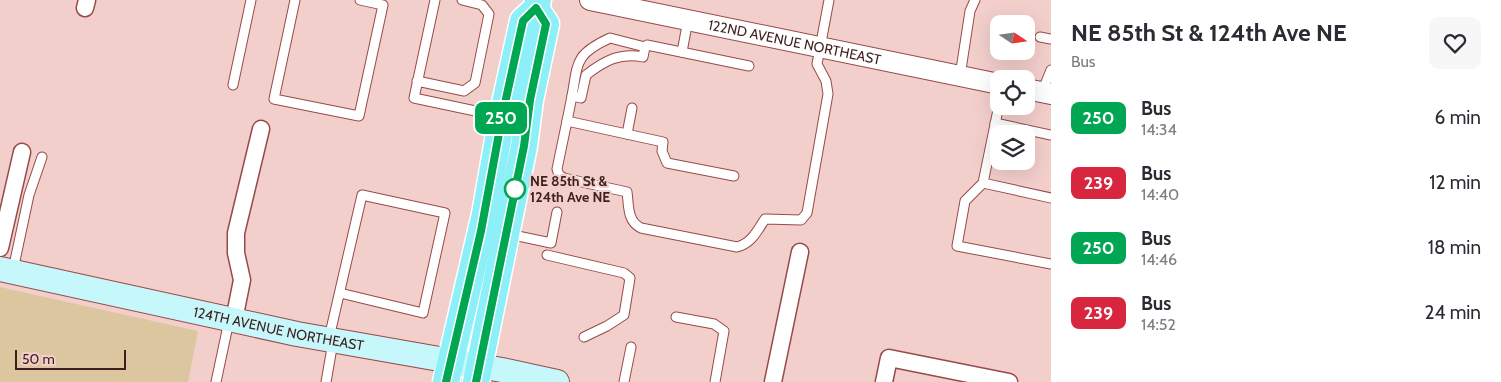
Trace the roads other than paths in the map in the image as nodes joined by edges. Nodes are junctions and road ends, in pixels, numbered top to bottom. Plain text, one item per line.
1 (251, 0) edge
2 (295, 0) edge
3 (360, 0) edge
4 (435, 0) edge
5 (462, 0) edge
6 (590, 0) edge
7 (829, 0) edge
8 (975, 0) edge
9 (537, 4) edge
10 (688, 20) junction
11 (1040, 37) dead end
12 (1051, 39) edge
13 (645, 47) junction
14 (820, 48) junction
15 (682, 52) junction
16 (750, 66) dead end
17 (1051, 70) edge
18 (960, 76) junction
19 (417, 81) junction
20 (990, 82) edge
21 (233, 85) dead end
22 (1040, 92) edge
23 (576, 97) junction
24 (632, 108) dead end
25 (997, 115) edge
26 (502, 117) junction
27 (567, 121) junction
28 (995, 123) junction
29 (261, 129) dead end
30 (627, 134) junction
31 (1051, 135) edge
32 (22, 152) dead end
33 (42, 157) dead end
34 (734, 176) dead end
35 (983, 183) junction
36 (1051, 198) edge
37 (558, 212) dead end
38 (505, 233) junction
39 (0, 248) edge
40 (800, 252) dead end
41 (547, 255) dead end
42 (1051, 264) edge
43 (6, 270) edge
44 (340, 293) junction
45 (676, 317) dead end
46 (232, 320) junction
47 (584, 337) dead end
48 (332, 339) junction
49 (631, 347) dead end
50 (448, 372) edge
51 (477, 374) edge
52 (216, 382) edge
53 (326, 382) edge
54 (557, 382) edge
55 (624, 382) edge
56 (715, 382) edge
57 (773, 382) edge
58 (884, 382) edge
59 (1008, 382) edge

1 - 21 lane
2 - 3 lane
4 - 19 lane
5 - 19 lane
6 - 10 street, 122ND AVENUE NORTHEAST
7 - 14 lane
8 - 18 lane
9 - 26 main road
9 - 38 main road
10 - 14 street, 122ND AVENUE NORTHEAST
10 - 15 lane
11 - 12 lane
13 - 15 lane
13 - 23 lane
13 - 23 lane
14 - 18 street, 122ND AVENUE NORTHEAST
14 - 27 lane
15 - 16 lane
17 - 22 lane
18 - 20 street, 122ND AVENUE NORTHEAST
19 - 26 lane
23 - 27 lane
24 - 30 lane
25 - 28 lane
26 - 50 main road
27 - 30 lane
28 - 31 lane
28 - 35 lane
29 - 46 street
30 - 34 lane
32 - 39 street
33 - 43 lane
35 - 36 lane
35 - 42 lane
37 - 38 lane
38 - 51 main road
40 - 57 street
41 - 47 lane
43 - 46 main road, 124TH AVENUE NORTHEAST
44 - 44 lane
44 - 48 lane
45 - 56 lane
46 - 48 main road, 124TH AVENUE NORTHEAST
46 - 52 lane
48 - 50 main road, 124TH AVENUE NORTHEAST
48 - 53 lane
49 - 55 lane
50 - 51 main road, 124TH AVENUE NORTHEAST
51 - 54 main road, 124TH AVENUE NORTHEAST
58 - 59 street

